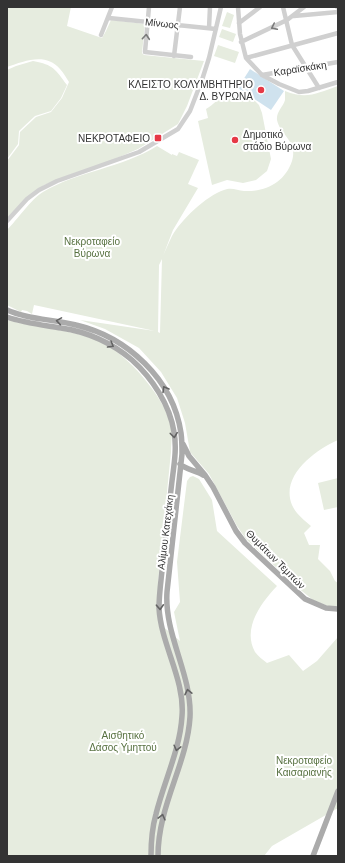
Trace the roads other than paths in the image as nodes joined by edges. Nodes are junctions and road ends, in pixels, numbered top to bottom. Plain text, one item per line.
1 (112, 7) edge
2 (149, 7) edge
3 (180, 7) edge
4 (210, 7) edge
5 (221, 7) edge
6 (238, 7) edge
7 (260, 7) edge
8 (283, 7) edge
9 (304, 7) edge
10 (338, 12) edge
11 (294, 16) junction
12 (109, 18) junction
13 (287, 20) junction
14 (147, 22) junction
15 (239, 23) junction
16 (178, 25) junction
17 (209, 28) junction
18 (216, 29) junction
19 (338, 33) edge
20 (101, 35) dead end
21 (241, 42) junction
22 (292, 45) junction
23 (174, 56) junction
24 (191, 57) dead end
25 (246, 58) junction
26 (338, 62) edge
27 (306, 67) junction
28 (262, 74) junction
29 (338, 82) edge
30 (319, 88) junction
31 (7, 220) edge
32 (7, 310) edge
33 (7, 317) edge
34 (182, 442) junction
35 (175, 454) junction
36 (181, 466) junction
37 (195, 471) junction
38 (180, 478) junction
39 (208, 478) junction
40 (338, 609) edge
41 (338, 791) edge
42 (151, 856) edge
43 (158, 856) edge
44 (313, 856) edge

1 - 12 street
2 - 14 street
3 - 16 street
4 - 17 street
5 - 18 street
6 - 15 street
7 - 15 street
8 - 13 street
9 - 11 street
10 - 11 street
11 - 13 street
12 - 14 street, Μίνωος
12 - 20 street
13 -> 21 street
13 - 22 street
14 - 16 street, Μίνωος
23 -> 14 street
15 - 21 street
16 - 17 street, Μίνωος
16 - 23 street
17 - 18 street, Μίνωος
18 - 31 street
19 - 22 street
21 - 25 street
22 - 25 street
22 - 27 street
23 - 24 street
25 - 28 street
26 - 27 street, Καραϊσκάκη
27 - 28 street, Καραϊσκάκη
27 - 30 street
28 - 30 street
29 - 30 street
34 -> 32 main road, Αλίμου Κατεχάκη
33 -> 35 main road, Αλίμου Κατεχάκη
34 - 36 main road, Αλίμου Κατεχάκη
34 - 39 main road, Θυμάτων Τεμπών
35 - 36 main road
35 -> 42 main road, Αλίμου Κατεχάκη
36 - 37 main road
36 - 38 main road, Αλίμου Κατεχάκη
37 - 38 main road
37 - 39 main road
43 -> 38 main road, Αλίμου Κατεχάκη
39 - 40 main road, Θυμάτων Τεμπών
41 - 44 main road

